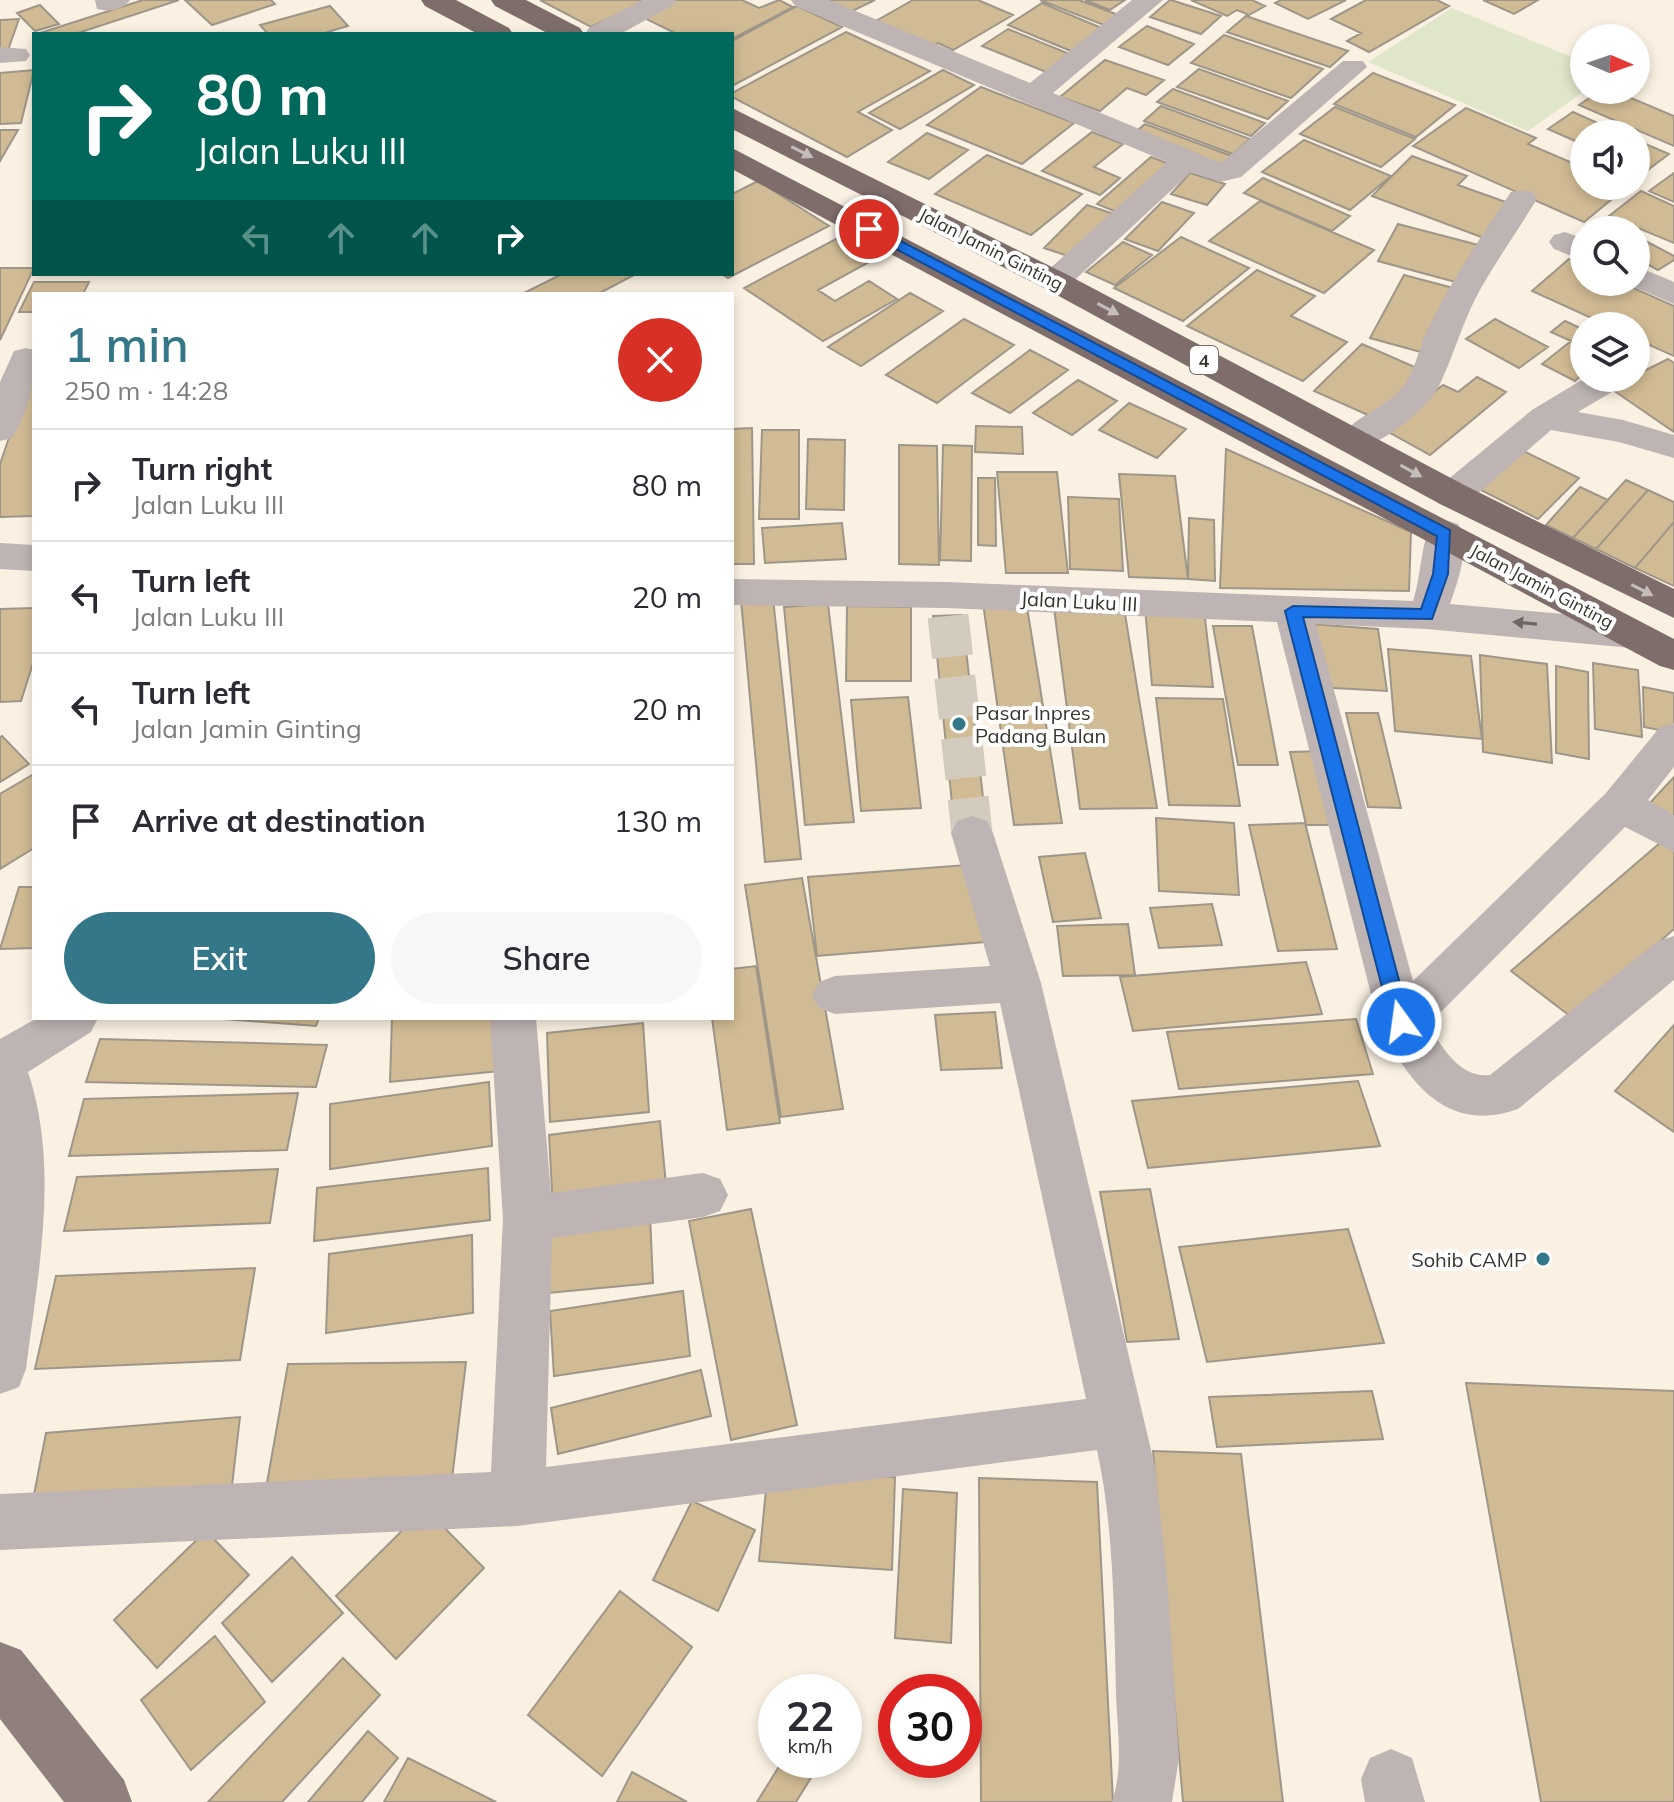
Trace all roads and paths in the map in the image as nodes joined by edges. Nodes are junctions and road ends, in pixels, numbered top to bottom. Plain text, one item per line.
1 (435, 0) edge
2 (505, 0) edge
3 (662, 0) edge
4 (805, 0) edge
5 (884, 0) edge
6 (1149, 0) edge
7 (845, 19) junction
8 (495, 32) edge
9 (566, 32) edge
10 (603, 32) edge
11 (1353, 67) dead end
12 (1034, 94) junction
13 (734, 118) edge
14 (734, 158) edge
15 (1185, 161) junction
16 (1522, 199) dead end
17 (1055, 281) junction
18 (1650, 283) edge
19 (1674, 294) edge
20 (26, 358) dead end
21 (1587, 392) edge
22 (1544, 418) junction
23 (0, 430) edge
24 (1355, 440) junction
25 (1674, 447) edge
26 (1453, 495) junction
27 (1445, 533) junction
28 (0, 556) edge
29 (32, 558) edge
30 (734, 592) edge
31 (1674, 605) edge
32 (1293, 611) junction
33 (1427, 615) junction
34 (1631, 634) junction
35 (1674, 656) edge
36 (1674, 738) edge
37 (1621, 804) junction
38 (972, 833) tunnel mouth
39 (1674, 835) edge
40 (1674, 954) edge
41 (1018, 983) junction
42 (835, 995) dead end
43 (72, 1020) edge
44 (513, 1020) edge
45 (1401, 1022) junction
46 (1, 1061) edge
47 (703, 1195) dead end
48 (528, 1219) junction
49 (0, 1369) edge
50 (1117, 1421) junction
51 (517, 1498) junction
52 (0, 1522) edge
53 (0, 1671) edge
54 (102, 1802) edge
55 (1142, 1802) edge

1 - 8 highway
2 - 9 highway
3 - 10 street
4 - 7 street
5 - 7 street
6 - 12 street
7 - 12 street
11 - 15 street
12 - 15 street
13 -> 17 highway, Jalan Jamin Ginting / 4
14 - 27 highway, Jalan Jamin Ginting / 4
15 - 17 street
16 - 24 street
17 -> 24 highway, Jalan Jamin Ginting / 4
18 - 19 street
20 - 23 street
21 - 22 street
22 - 25 street
22 - 26 street
24 -> 26 highway, Jalan Jamin Ginting / 4
26 -> 31 highway, Jalan Jamin Ginting / 4
27 - 33 street
27 - 34 highway, Jalan Jamin Ginting / 4
28 - 29 street
30 - 32 street, Jalan Luku III
32 - 33 street, Jalan Luku III
32 - 45 street
34 -> 33 street, Jalan Luku III
34 - 35 highway, Jalan Jamin Ginting / 4
36 - 37 street
37 - 39 street
37 - 45 street
38 - 41 street
40 - 45 street
41 - 42 street
41 - 50 street
43 - 46 street
44 - 48 street
46 - 49 street
47 - 48 street
48 - 51 street
50 - 51 street
50 - 55 street
51 - 52 street
53 - 54 main road

